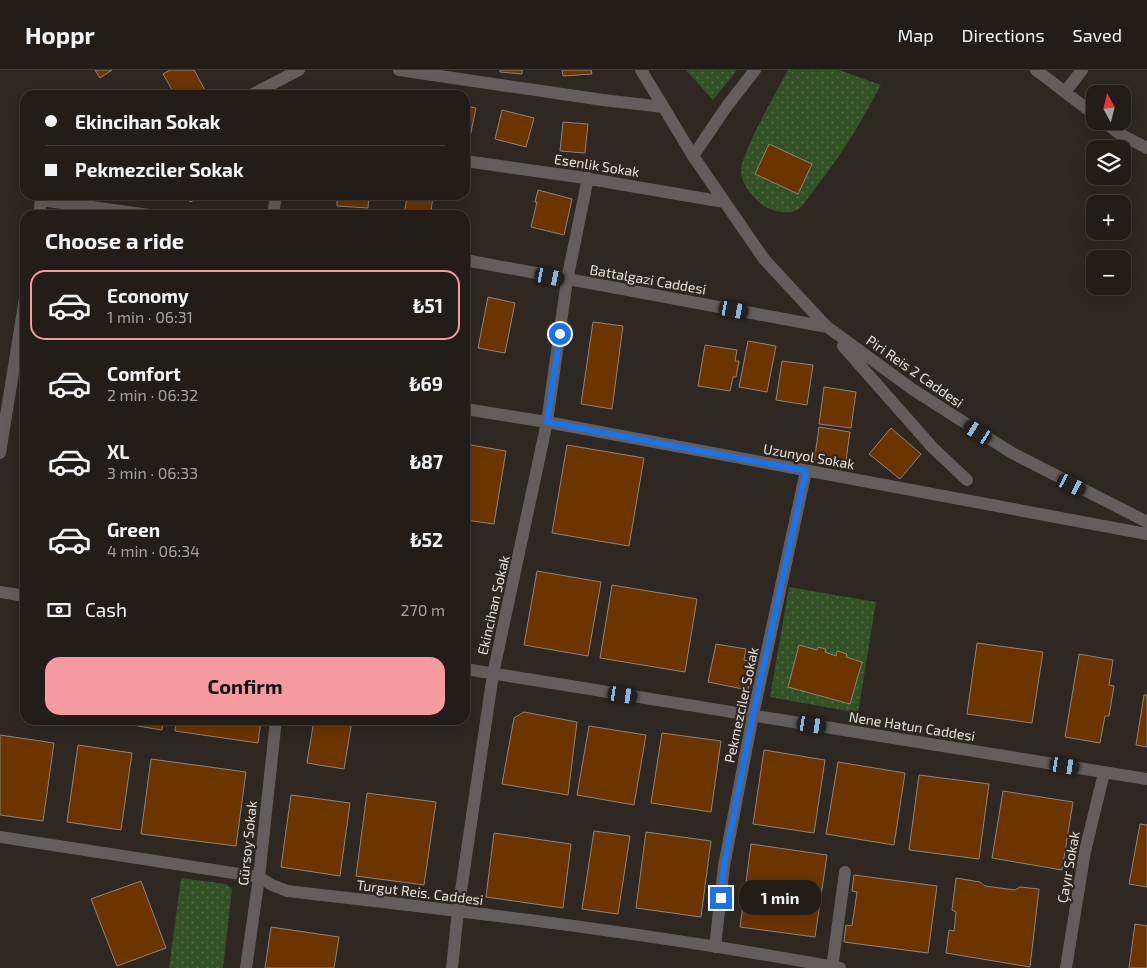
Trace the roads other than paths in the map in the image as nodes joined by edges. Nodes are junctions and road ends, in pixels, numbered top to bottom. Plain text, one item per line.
1 (299, 70) edge
2 (398, 70) edge
3 (641, 70) edge
4 (755, 70) edge
5 (1036, 70) edge
6 (1082, 70) edge
7 (261, 90) edge
8 (1065, 92) junction
9 (663, 107) junction
10 (1086, 108) edge
11 (1115, 130) edge
12 (1147, 148) edge
13 (693, 156) junction
14 (470, 162) edge
15 (588, 178) junction
16 (58, 200) edge
17 (724, 202) junction
18 (119, 210) edge
19 (470, 261) edge
20 (567, 280) junction
21 (826, 326) junction
22 (20, 329) edge
23 (470, 410) edge
24 (547, 422) junction
25 (0, 453) edge
26 (806, 471) junction
27 (966, 480) dead end
28 (1147, 522) edge
29 (1147, 534) edge
30 (0, 592) edge
31 (20, 595) edge
32 (470, 670) edge
33 (493, 674) junction
34 (753, 715) junction
35 (275, 725) edge
36 (1104, 773) junction
37 (1147, 779) edge
38 (0, 837) edge
39 (845, 872) dead end
40 (259, 877) junction
41 (458, 911) junction
42 (715, 947) junction
43 (246, 968) edge
44 (452, 968) edge
45 (834, 968) edge
46 (1066, 968) edge

1 - 7 street
2 - 9 street
3 - 9 street, Piri Reis 2 Caddesi
4 - 13 street
5 - 8 street
6 - 8 street
8 - 10 street
9 - 13 street, Piri Reis 2 Caddesi
11 - 12 street
13 - 17 street, Piri Reis 2 Caddesi
14 - 15 street, Esenlik Sokak
15 - 17 street, Esenlik Sokak
15 - 20 street, Ekincihan Sokak
16 - 18 street
17 - 21 street, Piri Reis 2 Caddesi
19 - 20 street, Battalgazi Caddesi
20 - 21 street, Battalgazi Caddesi
20 - 24 street, Ekincihan Sokak
21 - 27 street, Piri Reis 2 Caddesi
21 - 28 street, Piri Reis 2 Caddesi
22 - 25 street
23 - 24 street, Uzunyol Sokak
24 - 26 street, Uzunyol Sokak
24 - 33 street, Ekincihan Sokak
26 - 29 street, Uzunyol Sokak
26 - 34 street, Pekmezciler Sokak
30 - 31 street
32 - 33 street, Nene Hatun Caddesi
33 - 34 street, Nene Hatun Caddesi
33 - 41 street, Ekincihan Sokak
34 - 36 street, Nene Hatun Caddesi
34 - 42 street, Pekmezciler Sokak
35 - 40 street, Gürsoy Sokak
36 - 37 street, Nene Hatun Caddesi
36 - 46 street, Çayır Sokak
38 - 40 street, Turgut Reis. Caddesi
39 - 45 street
40 - 41 street, Turgut Reis. Caddesi
40 - 43 street, Gürsoy Sokak
41 - 42 street, Turgut Reis. Caddesi
41 - 44 street, Ekincihan Sokak
42 - 45 street, Turgut Reis. Caddesi

